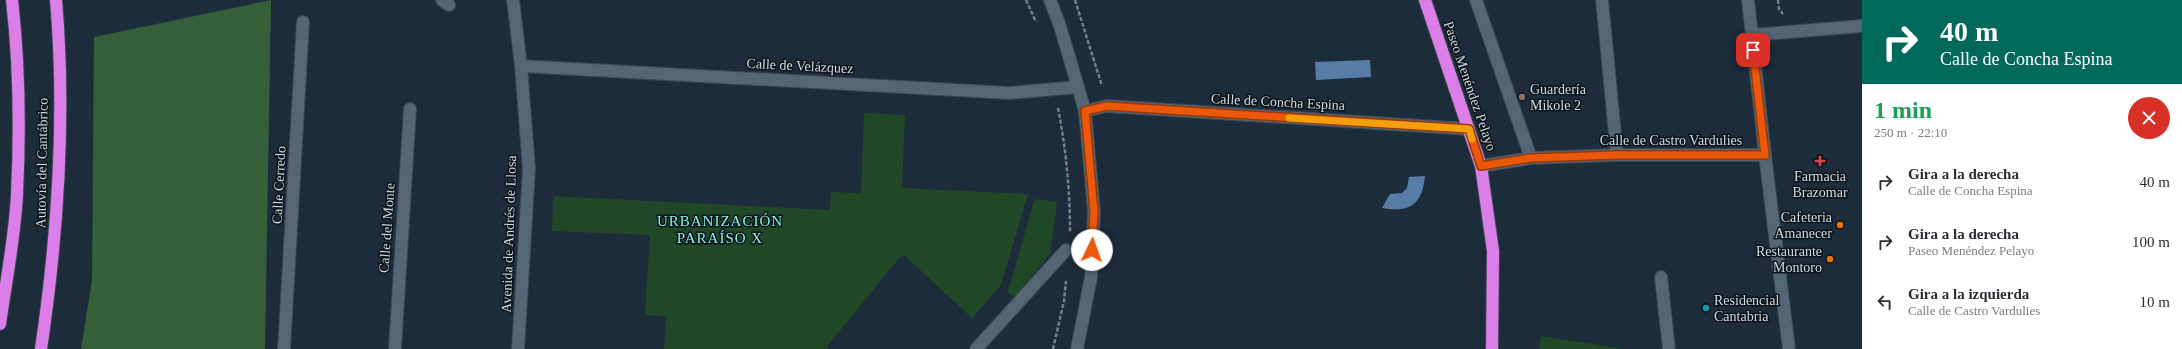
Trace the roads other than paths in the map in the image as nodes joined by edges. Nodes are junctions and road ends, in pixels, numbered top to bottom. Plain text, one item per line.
1 (12, 0) edge
2 (56, 0) edge
3 (513, 0) edge
4 (1050, 0) edge
5 (1425, 0) edge
6 (1476, 0) edge
7 (1602, 0) edge
8 (1748, 0) edge
9 (303, 22) dead end
10 (1862, 26) edge
11 (1752, 35) junction
12 (521, 66) junction
13 (1078, 87) junction
14 (410, 109) dead end
15 (1085, 111) junction
16 (1469, 129) junction
17 (1617, 155) junction
18 (1765, 155) junction
19 (1531, 158) junction
20 (1481, 166) junction
21 (1066, 250) dead end
22 (1661, 277) dead end
23 (0, 324) edge
24 (41, 349) edge
25 (284, 349) edge
26 (395, 349) edge
27 (518, 349) edge
28 (976, 349) edge
29 (1077, 349) edge
30 (1492, 349) edge
31 (1669, 349) edge
32 (1790, 349) edge

1 - 23 highway, Autovía del Cantábrico
2 - 24 highway, Autovía del Cantábrico
3 - 12 street, Avenida de Andrés de Llosa
4 - 13 street
5 - 16 highway, Paseo Menéndez Pelayo
6 - 19 street
7 - 17 street
8 - 11 street
9 - 25 street, Calle Cerredo
10 - 11 street
11 - 18 street
12 - 13 street, Calle de Velázquez
12 - 27 street, Avenida de Andrés de Llosa
13 - 15 street
14 - 26 street, Calle del Monte
15 - 16 street, Calle de Concha Espina
15 - 29 street
16 - 20 highway, Paseo Menéndez Pelayo
17 - 18 street, Calle de Castro Vardulies
17 - 19 street, Calle de Castro Vardulies
18 - 32 street
19 - 20 street, Calle de Castro Vardulies
20 - 30 highway, Paseo Menéndez Pelayo
21 - 28 street
22 - 31 street

